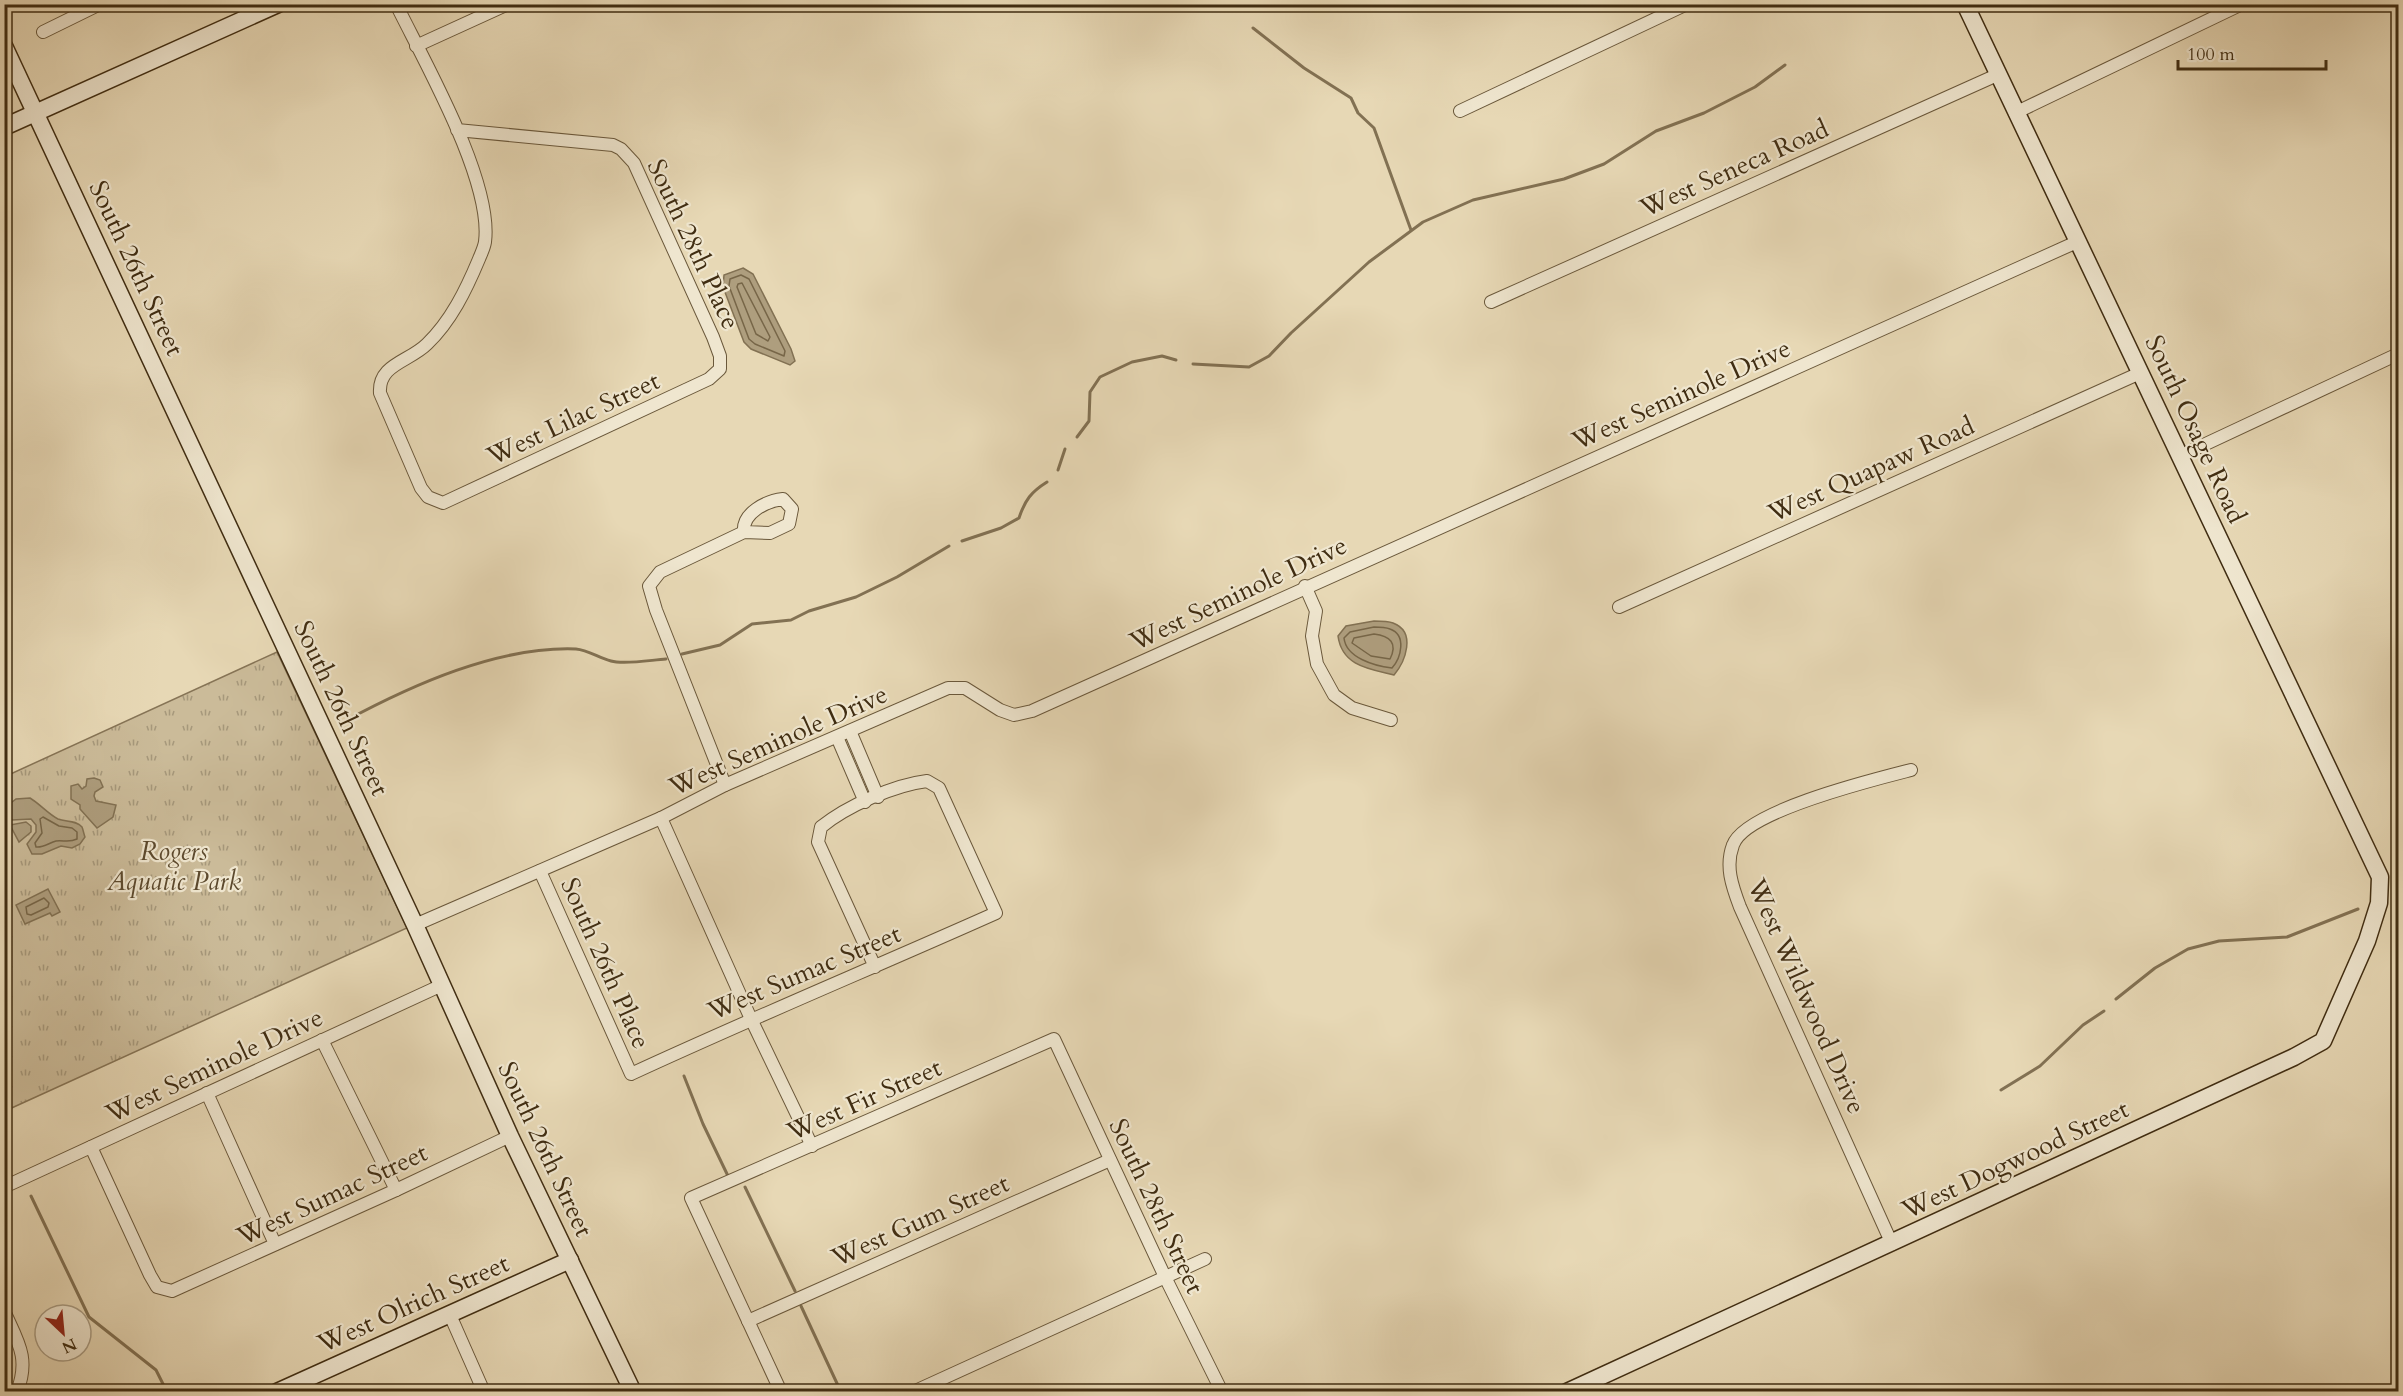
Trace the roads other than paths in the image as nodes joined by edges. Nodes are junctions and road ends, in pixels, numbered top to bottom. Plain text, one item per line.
1 (100, 4) edge
2 (278, 4) edge
3 (396, 4) edge
4 (508, 4) edge
5 (1687, 4) edge
6 (1965, 4) edge
7 (2242, 4) edge
8 (80, 9) edge
9 (43, 32) dead end
10 (4, 46) edge
11 (416, 46) junction
12 (1997, 75) junction
13 (1460, 111) dead end
14 (36, 113) junction
15 (2015, 113) junction
16 (4, 127) edge
17 (457, 130) junction
18 (2079, 241) junction
19 (1491, 302) dead end
20 (2398, 354) edge
21 (720, 369) joint
22 (2140, 373) junction
23 (2180, 456) junction
24 (744, 532) dead end
25 (1305, 586) junction
26 (1619, 607) dead end
27 (1390, 720) dead end
28 (850, 731) junction
29 (837, 737) junction
30 (1911, 770) dead end
31 (725, 785) junction
32 (878, 796) junction
33 (865, 802) junction
34 (661, 818) junction
35 (540, 871) junction
36 (2380, 877) joint
37 (415, 925) junction
38 (875, 967) junction
39 (442, 985) junction
40 (751, 1019) junction
41 (1054, 1039) joint
42 (322, 1040) junction
43 (631, 1074) joint
44 (207, 1093) junction
45 (510, 1136) junction
46 (812, 1146) junction
47 (91, 1147) junction
48 (1110, 1160) junction
49 (4, 1187) edge
50 (396, 1190) junction
51 (275, 1244) junction
52 (1892, 1244) junction
53 (1205, 1259) dead end
54 (570, 1260) junction
55 (1166, 1279) junction
56 (4, 1311) edge
57 (450, 1315) junction
58 (748, 1321) junction
59 (16, 1392) edge
60 (277, 1392) edge
61 (484, 1392) edge
62 (633, 1392) edge
63 (782, 1392) edge
64 (913, 1392) edge
65 (1222, 1392) edge
66 (1567, 1392) edge

1 - 8 street
2 - 14 street
3 - 11 street
4 - 11 street
5 - 13 street
6 - 12 street, South Osage Road
7 - 15 street
8 - 9 street
10 - 14 street, South 26th Street
11 - 17 street
12 - 15 street, South Osage Road
12 - 19 street, West Seneca Road
14 - 16 street
14 - 37 street, South 26th Street
15 - 18 street, South Osage Road
17 - 21 street, South 28th Place
17 - 21 street, West Lilac Street
18 - 22 street, South Osage Road
18 - 25 street, West Seminole Drive
20 - 23 street
22 - 23 street, South Osage Road
22 - 26 street, West Quapaw Road
23 - 36 street, South Osage Road
24 - 31 street
25 - 27 street
25 - 28 street, West Seminole Drive
28 - 29 street, West Seminole Drive
28 - 32 street
29 - 31 street, West Seminole Drive
29 - 33 street
30 - 52 street, West Wildwood Drive
31 - 34 street, West Seminole Drive
32 - 33 street
32 - 38 street, West Sumac Street
33 - 38 street
34 - 35 street, West Seminole Drive
34 - 40 street
35 - 37 street, West Seminole Drive
35 - 43 street, South 26th Place
36 - 52 street, West Dogwood Street
37 - 39 street, South 26th Street
38 - 40 street, West Sumac Street
39 - 42 street, West Seminole Drive
39 - 45 street, South 26th Street
40 - 43 street, West Sumac Street
40 - 46 street
41 - 46 street, West Fir Street
41 - 48 street, South 28th Street
42 - 44 street, West Seminole Drive
42 - 50 street
44 - 47 street, West Seminole Drive
44 - 51 street
45 - 50 street, West Sumac Street
45 - 54 street, South 26th Street
46 - 58 street, West Fir Street
47 - 49 street, West Seminole Drive
47 - 51 street, West Sumac Street
48 - 55 street, South 28th Street
48 - 58 street, West Gum Street
50 - 51 street, West Sumac Street
52 - 66 street, West Dogwood Street
53 - 55 street
54 - 57 street, West Olrich Street
54 - 62 street, South 26th Street
55 - 64 street
55 - 65 street, South 28th Street
56 - 59 street
57 - 60 street, West Olrich Street
57 - 61 street
58 - 63 street

